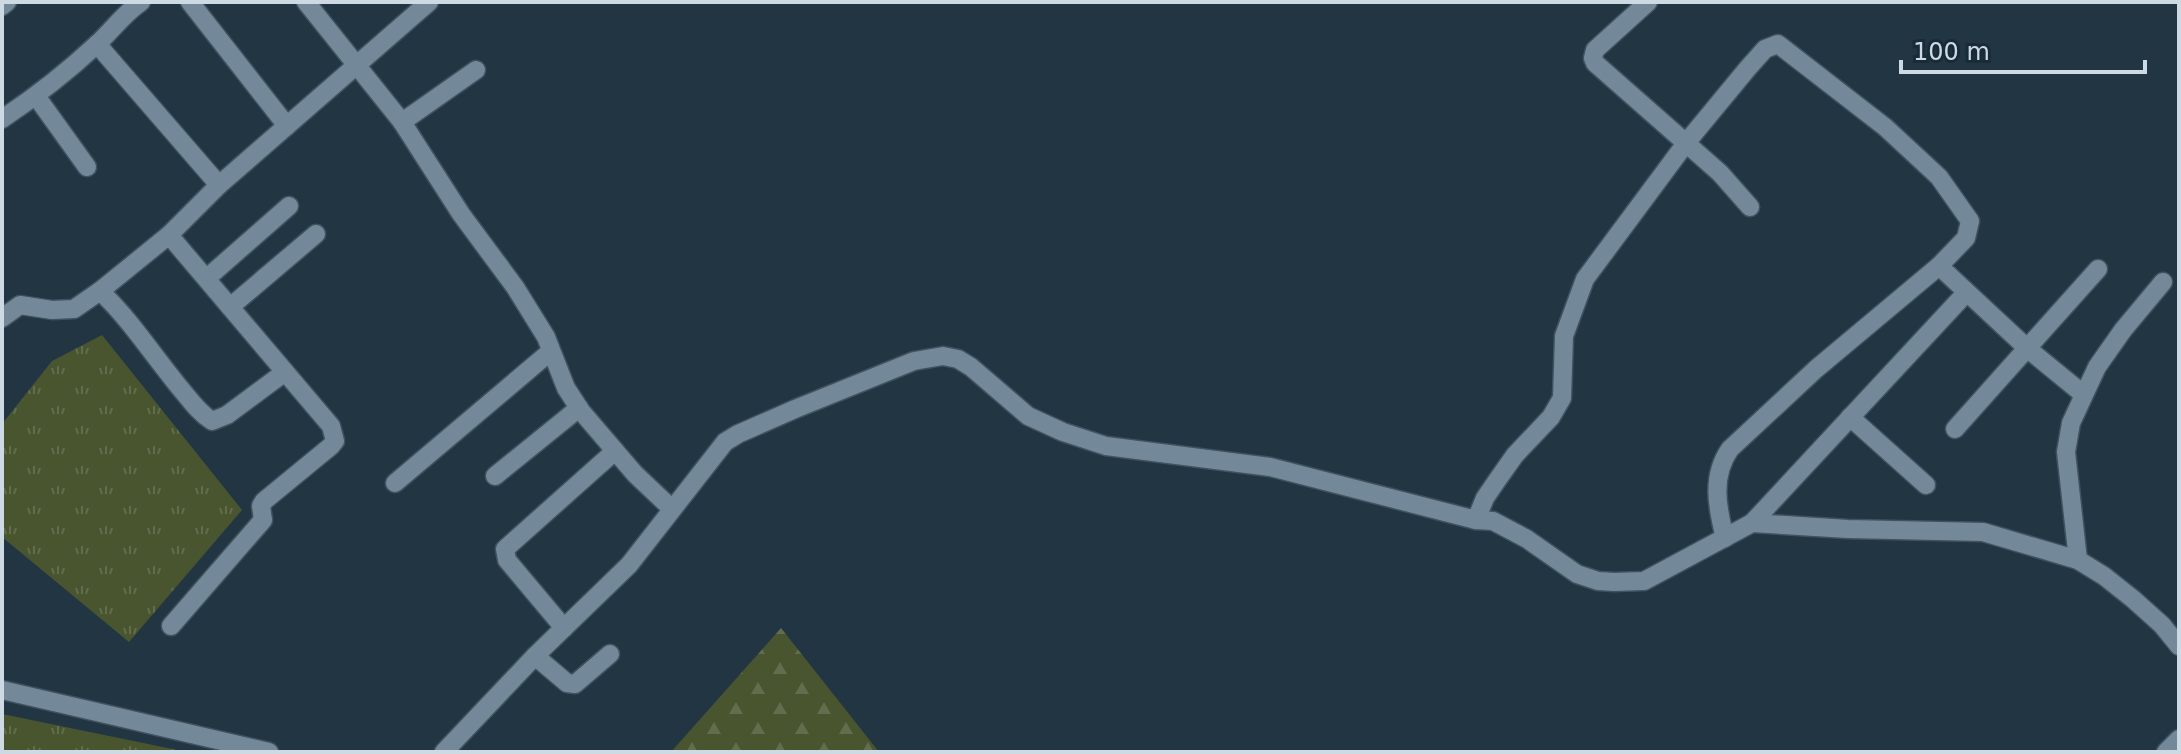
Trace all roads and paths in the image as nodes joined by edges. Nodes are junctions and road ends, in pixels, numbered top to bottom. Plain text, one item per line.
1 (141, 2) edge
2 (190, 2) edge
3 (306, 2) edge
4 (429, 2) edge
5 (1648, 2) edge
6 (97, 44) junction
7 (355, 66) junction
8 (476, 70) dead end
9 (36, 96) junction
10 (2, 119) edge
11 (402, 122) junction
12 (287, 126) junction
13 (1686, 143) junction
14 (87, 167) dead end
15 (219, 185) junction
16 (289, 206) dead end
17 (1750, 207) dead end
18 (316, 234) dead end
19 (169, 235) junction
20 (1939, 266) junction
21 (2098, 269) dead end
22 (207, 278) junction
23 (2163, 282) dead end
24 (100, 291) junction
25 (1966, 293) junction
26 (5, 307) edge
27 (230, 307) junction
28 (2028, 349) junction
29 (551, 351) junction
30 (285, 372) junction
31 (2083, 394) junction
32 (579, 408) junction
33 (1850, 417) junction
34 (1955, 429) dead end
35 (615, 451) junction
36 (495, 476) dead end
37 (395, 483) dead end
38 (1926, 485) dead end
39 (672, 509) junction
40 (1476, 520) junction
41 (1752, 523) junction
42 (1725, 538) junction
43 (2078, 560) junction
44 (171, 626) dead end
45 (564, 628) junction
46 (2179, 646) edge
47 (610, 654) dead end
48 (535, 656) junction
49 (2, 690) edge
50 (2179, 739) edge
51 (269, 752) edge
52 (444, 752) edge
53 (2166, 752) edge

1 - 6 street
2 - 12 street
3 - 7 street
4 - 7 street
5 - 13 street
6 - 9 street
6 - 15 street
7 - 11 street
7 - 12 street
8 - 11 street
9 - 10 street
9 - 14 street
11 - 29 street
12 - 15 street
13 - 17 street
13 - 20 street
13 - 40 street
15 - 19 street
16 - 22 street
18 - 27 street
19 - 22 street
19 - 24 street
20 - 25 street
20 - 42 street
21 - 28 street
22 - 27 street
23 - 31 street
24 - 26 street
24 - 30 street
25 - 28 street
25 - 33 street
27 - 30 street
28 - 31 street
28 - 34 street
29 - 32 street
29 - 37 street
30 - 44 street
31 - 43 street
32 - 35 street
32 - 36 street
33 - 38 street
33 - 41 street
35 - 39 street
35 - 45 street
39 - 40 street
39 - 45 street
40 - 42 street
41 - 42 street
41 - 43 street
43 - 46 street
45 - 48 street
47 - 48 street
48 - 52 street
49 - 51 street
50 - 53 street

